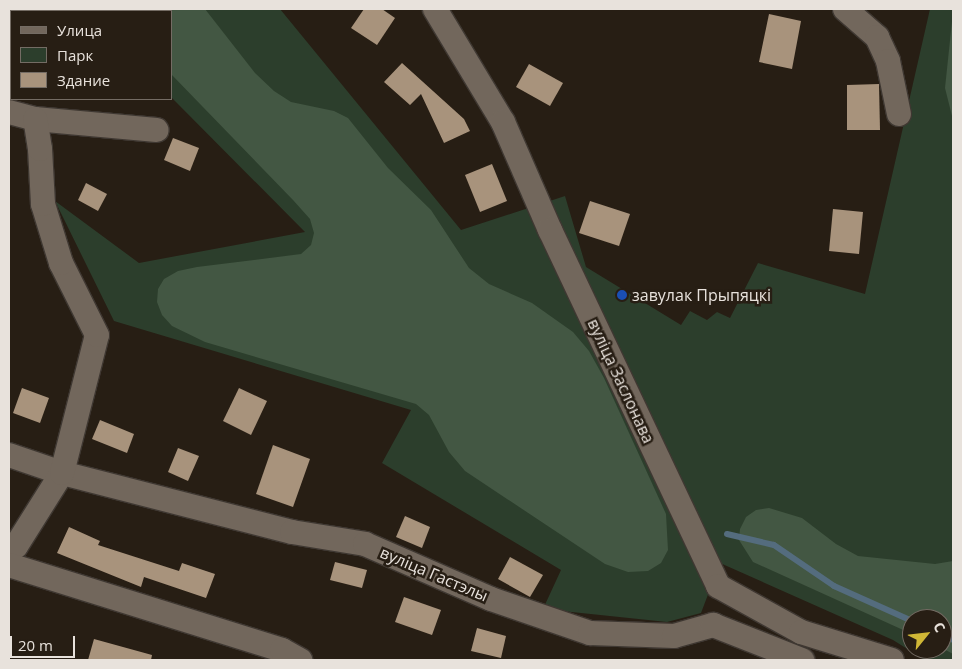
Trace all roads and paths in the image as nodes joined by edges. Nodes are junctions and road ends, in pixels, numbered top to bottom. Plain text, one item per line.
1 (435, 9) edge
2 (845, 9) edge
3 (9, 112) edge
4 (899, 114) dead end
5 (34, 119) junction
6 (157, 130) dead end
7 (9, 455) edge
8 (62, 473) junction
9 (9, 550) edge
10 (9, 565) edge
11 (300, 660) edge
12 (802, 660) edge
13 (892, 660) edge

1 - 13 street, вуліца Заслонава
2 - 4 street
3 - 5 street
5 - 6 street
5 - 8 street
7 - 8 street, вуліца Гастэлы
8 - 9 street
8 - 12 street, вуліца Гастэлы
10 - 11 street

